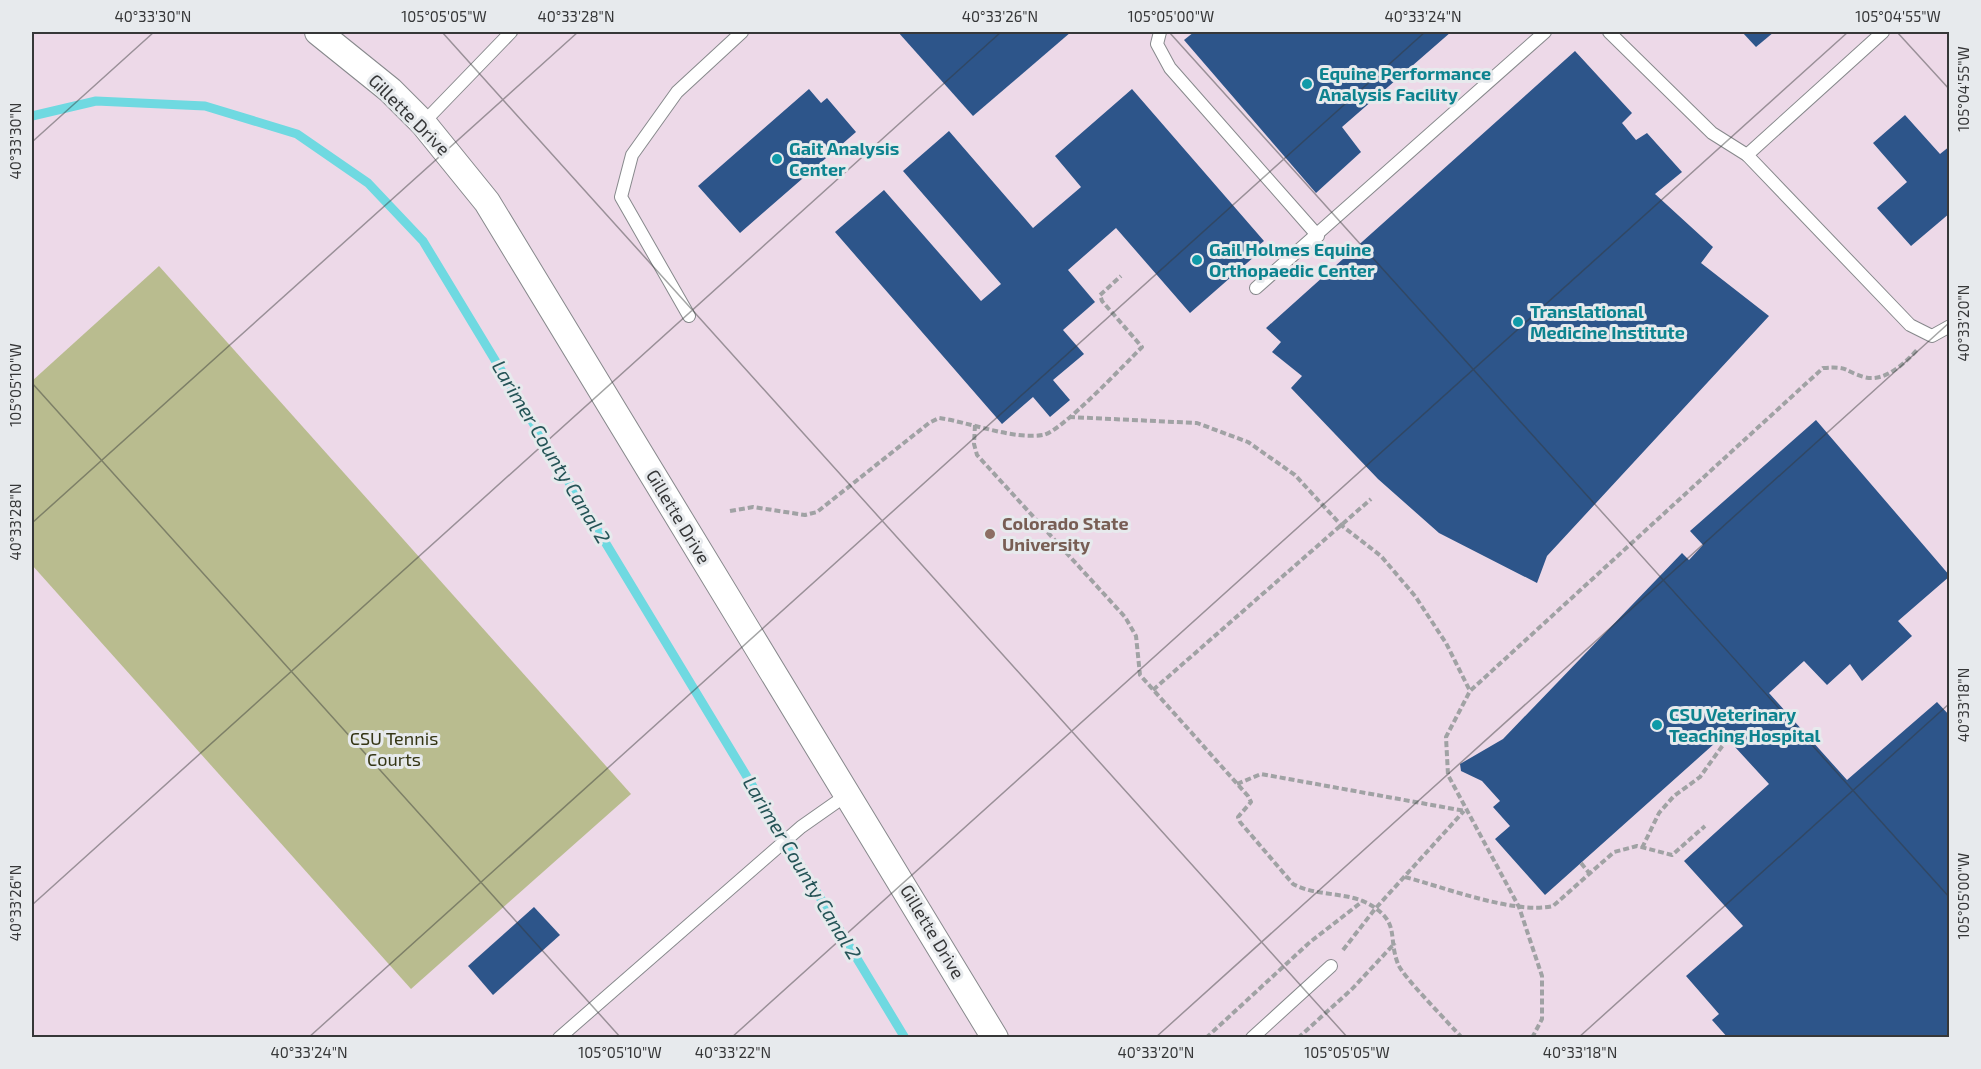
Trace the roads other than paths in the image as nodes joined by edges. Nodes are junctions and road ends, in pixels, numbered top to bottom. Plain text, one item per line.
1 (318, 32) edge
2 (511, 32) edge
3 (742, 32) edge
4 (1160, 32) edge
5 (1545, 32) edge
6 (1609, 32) edge
7 (1883, 32) edge
8 (423, 123) junction
9 (1747, 155) junction
10 (1318, 236) junction
11 (1256, 288) dead end
12 (689, 316) dead end
13 (1950, 326) edge
14 (848, 794) junction
15 (1331, 966) road end
16 (559, 1038) edge
17 (996, 1038) edge
18 (1252, 1038) edge

1 - 8 street, Gillette Drive
2 - 8 lane
3 - 12 lane
4 - 10 lane
5 - 10 lane
6 - 9 lane
7 - 9 lane
8 - 14 street, Gillette Drive
9 - 13 lane
10 - 11 lane
14 - 16 lane
14 - 17 street, Gillette Drive
15 - 18 lane

